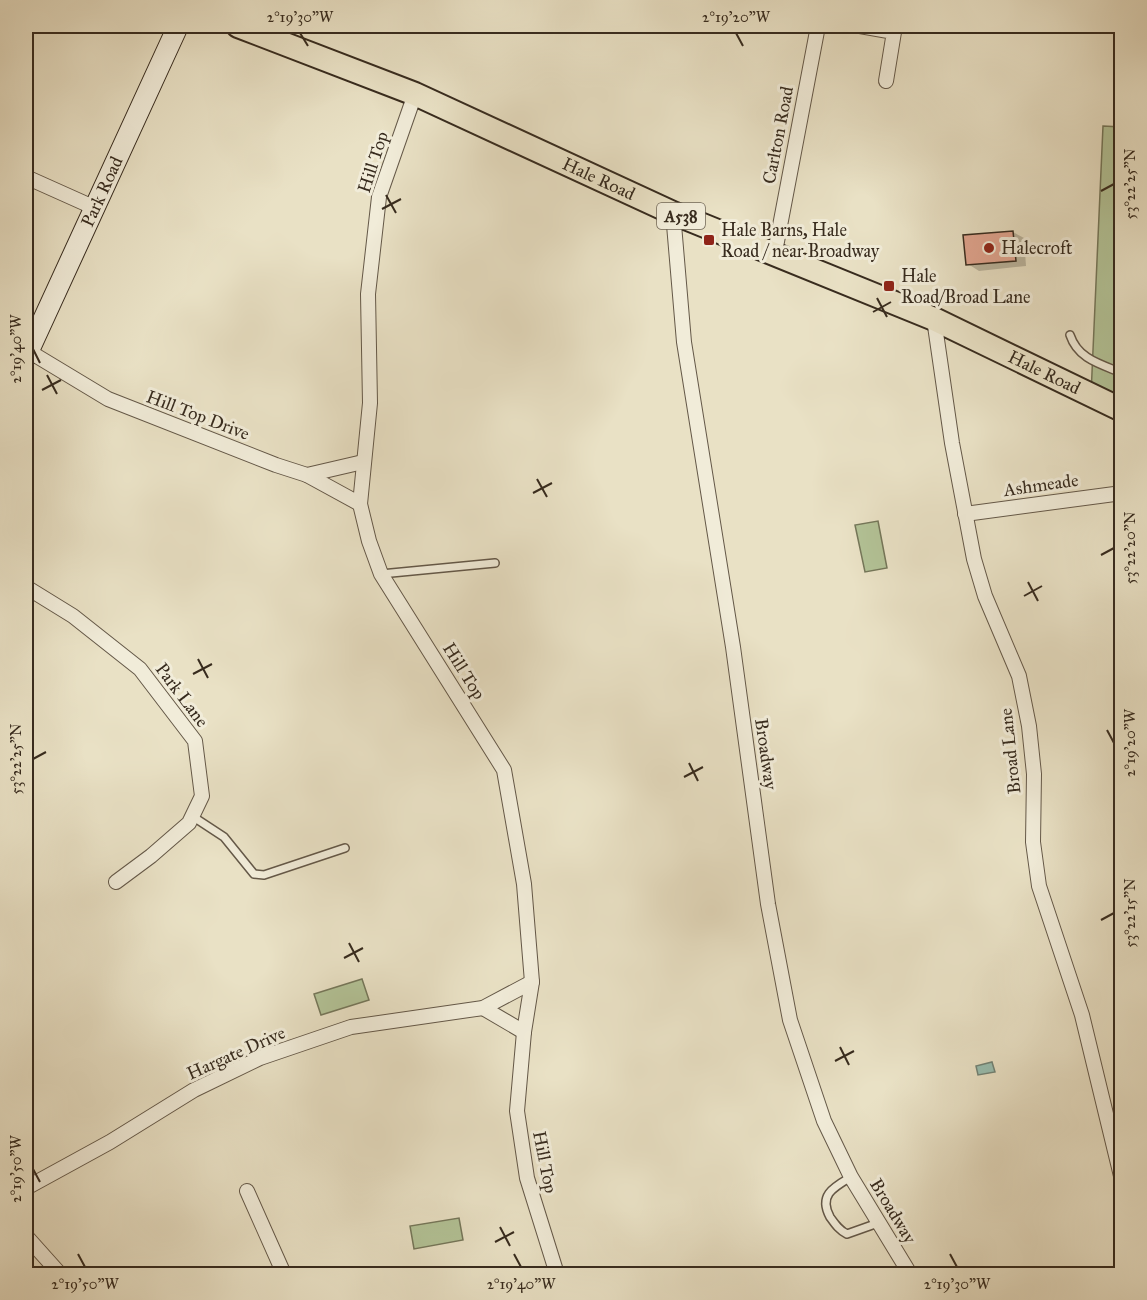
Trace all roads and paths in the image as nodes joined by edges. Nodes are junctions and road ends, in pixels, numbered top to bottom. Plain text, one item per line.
1 (178, 26) edge
2 (238, 26) edge
3 (818, 26) edge
4 (860, 26) edge
5 (886, 81) dead end
6 (415, 94) junction
7 (26, 177) edge
8 (93, 207) junction
9 (673, 213) junction
10 (775, 252) junction
11 (934, 319) junction
12 (1070, 335) dead end
13 (28, 354) edge
14 (1122, 374) edge
15 (1122, 410) edge
16 (363, 462) junction
17 (307, 475) junction
18 (1122, 493) edge
19 (360, 504) junction
20 (965, 514) junction
21 (495, 563) dead end
22 (381, 574) junction
23 (26, 587) edge
24 (192, 816) junction
25 (345, 848) dead end
26 (116, 882) dead end
27 (532, 982) junction
28 (483, 1008) junction
29 (524, 1032) junction
30 (851, 1177) junction
31 (1122, 1179) edge
32 (26, 1188) edge
33 (248, 1191) dead end
34 (878, 1223) junction
35 (26, 1236) edge
36 (60, 1275) edge
37 (284, 1275) edge
38 (556, 1275) edge
39 (910, 1275) edge

1 - 8 main road, Park Road
2 - 6 main road, Hale Road / A538
3 - 10 street, Carlton Road
4 - 5 street
6 - 9 main road, Hale Road / A538
6 - 16 street, Hill Top
7 - 8 street
8 - 13 main road, Park Road
9 - 10 main road, Hale Road / A538
9 - 30 street, Broadway
10 - 11 main road, Hale Road / A538
11 - 15 main road, Hale Road / A538
11 - 20 street, Broad Lane
12 - 14 lane
13 - 17 street, Hill Top Drive
16 - 17 street
16 - 19 street, Hill Top
17 - 19 street, Hill Top Drive
18 - 20 street, Ashmeade
19 - 22 street, Hill Top
20 - 31 street, Broad Lane
21 - 22 lane
22 - 27 street, Hill Top
23 - 24 street, Park Lane
24 - 25 lane
24 - 26 street, Park Lane
27 - 28 street, Hargate Drive
27 - 29 street, Hill Top
28 - 29 street
28 - 32 street, Hargate Drive
29 - 38 street, Hill Top
30 - 34 street, Broadway
30 - 34 lane
33 - 37 street
34 - 39 street, Broadway
35 - 36 street

